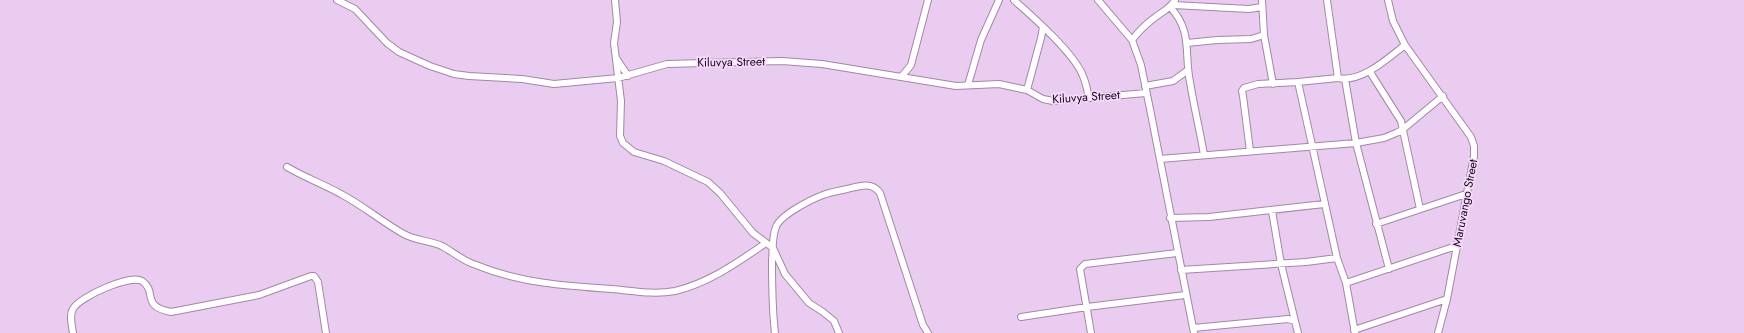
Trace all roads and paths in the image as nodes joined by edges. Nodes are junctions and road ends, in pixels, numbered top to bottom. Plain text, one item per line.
1 (337, 0) edge
2 (615, 0) edge
3 (928, 0) edge
4 (997, 0) edge
5 (1014, 0) edge
6 (1262, 0) edge
7 (1327, 0) edge
8 (1388, 0) edge
9 (1101, 1) edge
10 (1172, 4) edge
11 (1262, 7) junction
12 (1043, 27) junction
13 (1264, 35) junction
14 (1132, 40) junction
15 (1187, 43) junction
16 (1405, 45) junction
17 (616, 58) junction
18 (1188, 70) junction
19 (1370, 72) junction
20 (628, 76) junction
21 (902, 76) junction
22 (618, 78) junction
23 (1342, 79) junction
24 (1298, 82) junction
25 (1273, 84) junction
26 (968, 85) junction
27 (1146, 89) junction
28 (1027, 90) junction
29 (1443, 96) junction
30 (1089, 97) junction
31 (1402, 130) junction
32 (1356, 143) junction
33 (1311, 146) junction
34 (1250, 151) junction
35 (1204, 155) junction
36 (1160, 159) junction
37 (286, 167) dead end
38 (1466, 194) junction
39 (1324, 204) junction
40 (1420, 209) junction
41 (1272, 211) junction
42 (1170, 218) junction
43 (1376, 224) junction
44 (766, 243) junction
45 (1456, 246) junction
46 (773, 248) junction
47 (1177, 253) junction
48 (1337, 258) junction
49 (1281, 264) junction
50 (1389, 269) junction
51 (1181, 270) junction
52 (1346, 283) junction
53 (1185, 295) junction
54 (1447, 299) junction
55 (1087, 307) junction
56 (1020, 317) dead end
57 (1295, 321) junction
58 (1193, 330) edge
59 (1355, 331) edge
60 (73, 333) edge
61 (326, 333) edge
62 (775, 333) edge
63 (839, 333) edge
64 (928, 333) edge
65 (1091, 333) edge
66 (1298, 333) edge
67 (1438, 333) edge

1 - 22 street, Kiluvya Street
2 - 17 street
3 - 21 street
4 - 26 street
5 - 12 street
6 - 11 street
7 - 23 street
8 - 16 street, Maruvango Street
9 - 14 street
10 - 11 street
10 - 14 street
10 - 15 street
11 - 13 street
12 - 28 street
12 - 30 street
13 - 15 street
13 - 25 street
14 - 27 street
15 - 18 street
16 - 19 street
16 - 29 street, Maruvango Street
17 - 20 street
17 - 22 street
18 - 27 street, Kiluvya Street
18 - 35 street
19 - 23 street
19 - 31 street
20 - 21 street, Kiluvya Street
20 - 22 street, Kiluvya Street
21 - 26 street, Kiluvya Street
22 - 44 street
23 - 24 street
23 - 32 street
24 - 25 street
24 - 33 street
25 - 34 street
26 - 28 street, Kiluvya Street
27 - 30 street, Kiluvya Street
27 - 36 street
28 - 30 street, Kiluvya Street
29 - 31 street
29 - 38 street, Maruvango Street
31 - 32 street
31 - 40 street
32 - 33 street
32 - 43 street
33 - 34 street
33 - 39 street
34 - 35 street
35 - 36 street
36 - 42 street
37 - 44 street
38 - 40 street
38 - 45 street, Maruvango Street
39 - 41 street
39 - 48 street
40 - 43 street
41 - 42 street
41 - 49 street
42 - 47 street
43 - 50 street
44 - 46 street
45 - 50 street
45 - 54 street, Maruvango Street
46 - 62 street
46 - 63 street
46 - 64 street
47 - 51 street
47 - 55 street
48 - 49 street
48 - 52 street
49 - 51 street
49 - 57 street
50 - 52 street
51 - 53 street
52 - 59 street
53 - 55 street
53 - 58 street
54 - 59 street
54 - 67 street, Maruvango Street
55 - 56 street
55 - 65 street
57 - 58 street
57 - 66 street
60 - 61 street

